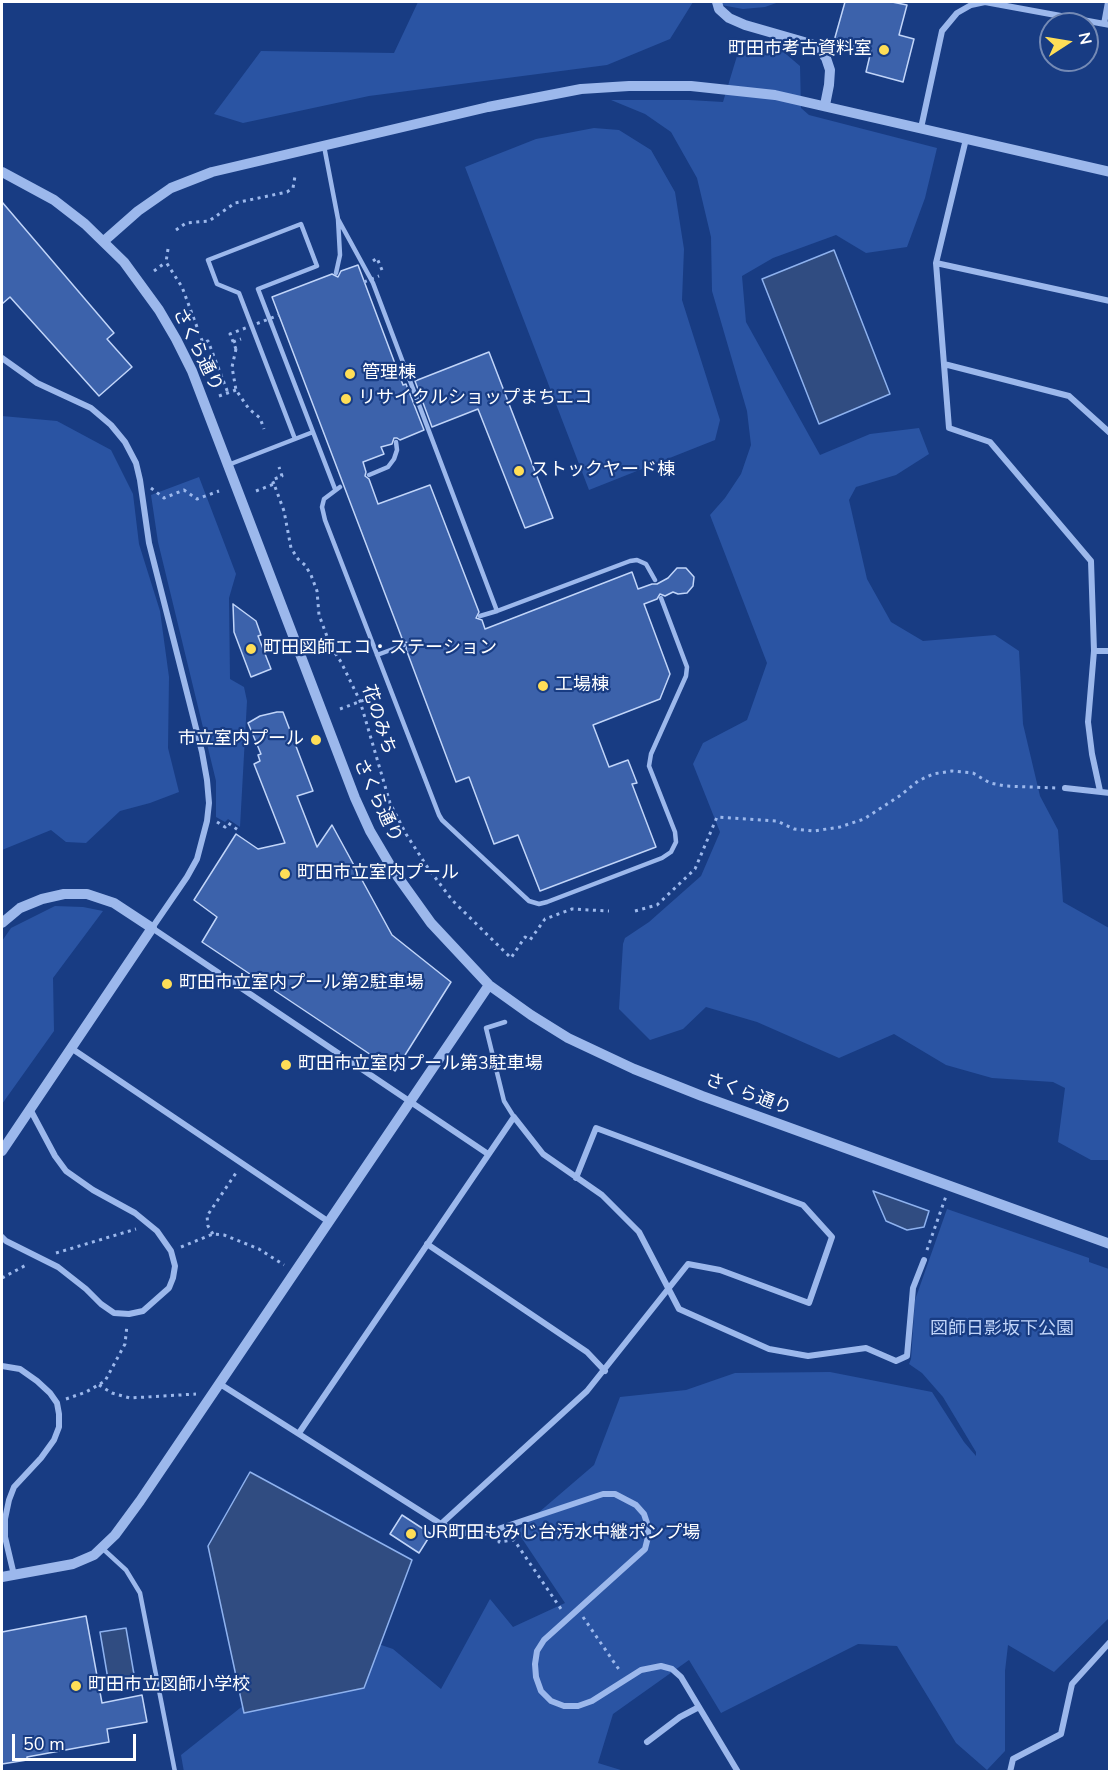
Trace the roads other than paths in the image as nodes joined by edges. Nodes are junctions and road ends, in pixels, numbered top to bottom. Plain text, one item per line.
1 (717, 2) edge
2 (1108, 2) edge
3 (1107, 25) edge
4 (825, 105) junction
5 (921, 128) junction
6 (966, 139) junction
7 (324, 146) junction
8 (2, 172) edge
9 (1110, 172) edge
10 (338, 219) junction
11 (104, 241) junction
12 (936, 263) junction
13 (336, 273) dead end
14 (1110, 301) edge
15 (2, 358) edge
16 (944, 364) junction
17 (313, 432) junction
18 (1110, 433) edge
19 (294, 439) junction
20 (396, 442) dead end
21 (228, 465) junction
22 (369, 476) dead end
23 (655, 580) dead end
24 (661, 598) dead end
25 (497, 611) junction
26 (480, 616) dead end
27 (404, 645) dead end
28 (1094, 651) junction
29 (1110, 651) edge
30 (377, 655) junction
31 (1065, 788) road end
32 (1100, 791) junction
33 (1110, 793) edge
34 (2, 923) edge
35 (152, 928) junction
36 (489, 985) junction
37 (505, 1022) dead end
38 (71, 1048) junction
39 (410, 1102) junction
40 (30, 1110) junction
41 (513, 1117) junction
42 (2, 1151) edge
43 (488, 1154) junction
44 (576, 1178) junction
45 (328, 1222) junction
46 (2, 1237) edge
47 (427, 1244) junction
48 (1110, 1244) edge
49 (924, 1260) road end
50 (669, 1290) junction
51 (2, 1366) edge
52 (605, 1371) junction
53 (217, 1388) junction
54 (299, 1433) junction
55 (441, 1524) junction
56 (102, 1548) junction
57 (14, 1575) junction
58 (2, 1577) edge
59 (1110, 1642) edge
60 (699, 1707) junction
61 (646, 1742) dead end
62 (175, 1772) edge
63 (738, 1772) edge
64 (1010, 1772) edge

1 - 4 street
2 - 3 street
3 - 5 street
4 - 5 street
4 - 7 street
5 - 6 street
6 - 9 street
6 - 12 street
7 - 10 lane
7 - 11 street
8 - 11 street, さくら通り
10 - 13 lane
10 - 25 lane
11 - 21 street, さくら通り
12 - 14 street
12 - 16 street
15 - 35 street
16 - 18 street
16 - 28 street
17 - 19 lane
17 - 19 lane
17 - 30 lane
19 - 21 lane
20 - 22 lane
21 - 36 street, さくら通り
23 - 25 lane
24 - 30 lane
25 - 26 lane
27 - 30 lane
28 - 29 street
28 - 32 street
31 - 32 street
32 - 33 street
34 - 35 street
35 - 38 street
35 - 39 street
36 - 39 street
36 - 48 street, さくら通り
37 - 41 lane
38 - 40 street
38 - 45 street
39 - 43 street
39 - 45 street
40 - 42 street
40 - 46 street
41 - 43 street
41 - 44 street
43 - 47 street
44 - 50 street
44 - 50 street
45 - 53 street
47 - 52 street
47 - 54 street
49 - 50 street
50 - 52 street
51 - 57 street
52 - 55 street
53 - 54 street
53 - 56 street
54 - 55 street
55 - 60 street
56 - 57 street
56 - 62 lane
57 - 58 street
59 - 64 street
60 - 61 street
60 - 63 street

